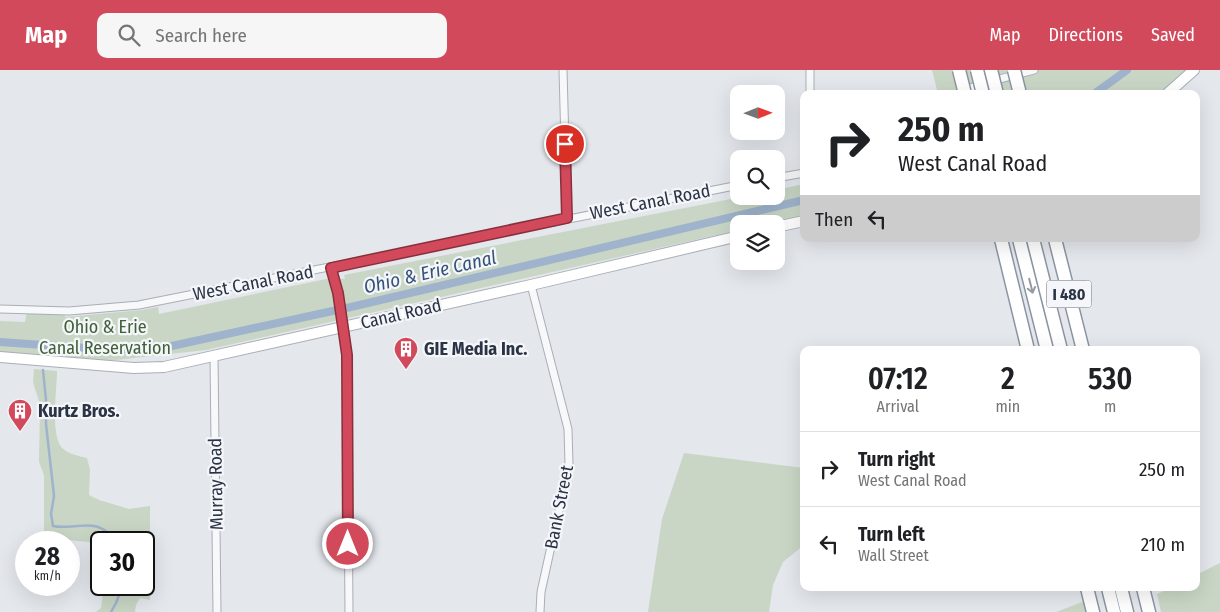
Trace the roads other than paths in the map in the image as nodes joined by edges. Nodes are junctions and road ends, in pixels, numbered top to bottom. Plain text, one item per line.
1 (563, 70) edge
2 (810, 70) edge
3 (959, 70) edge
4 (977, 70) edge
5 (991, 70) edge
6 (1014, 70) edge
7 (1034, 70) edge
8 (1194, 70) edge
9 (810, 90) edge
10 (964, 90) edge
11 (965, 90) edge
12 (982, 90) edge
13 (996, 90) edge
14 (1019, 90) edge
15 (1172, 90) edge
16 (800, 173) edge
17 (785, 176) edge
18 (730, 187) edge
19 (567, 218) junction
20 (800, 221) edge
21 (785, 225) edge
22 (730, 238) edge
23 (1002, 242) edge
24 (1020, 242) edge
25 (1034, 242) edge
26 (1056, 242) edge
27 (331, 268) junction
28 (531, 285) junction
29 (0, 309) edge
30 (344, 321) junction
31 (1027, 346) edge
32 (1046, 346) edge
33 (1060, 346) edge
34 (1082, 346) edge
35 (0, 357) edge
36 (214, 357) junction
37 (1088, 591) edge
38 (1109, 591) edge
39 (1122, 591) edge
40 (1144, 591) edge
41 (217, 612) edge
42 (349, 612) edge
43 (540, 612) edge
44 (1093, 612) edge
45 (1114, 612) edge
46 (1127, 612) edge
47 (1149, 612) edge

1 - 19 street
2 - 9 street
3 - 10 highway, bridge
4 - 12 highway, bridge
5 - 13 highway, bridge
6 - 14 highway, bridge
7 - 11 street
8 - 15 main road
16 - 17 street
18 - 19 street, West Canal Road
19 - 27 street, West Canal Road
20 - 21 main road
22 - 28 main road, Canal Road
23 - 31 highway
24 -> 32 highway
25 - 33 highway
26 - 34 highway, I 480
27 - 29 street, West Canal Road
27 - 30 street
28 - 30 main road, Canal Road
28 - 43 street, Bank Street
30 - 36 main road, Canal Road
30 - 42 street
35 - 36 main road, Canal Road
36 - 41 street, Murray Road
37 - 44 highway
38 - 45 highway
39 - 46 highway
40 - 47 highway

